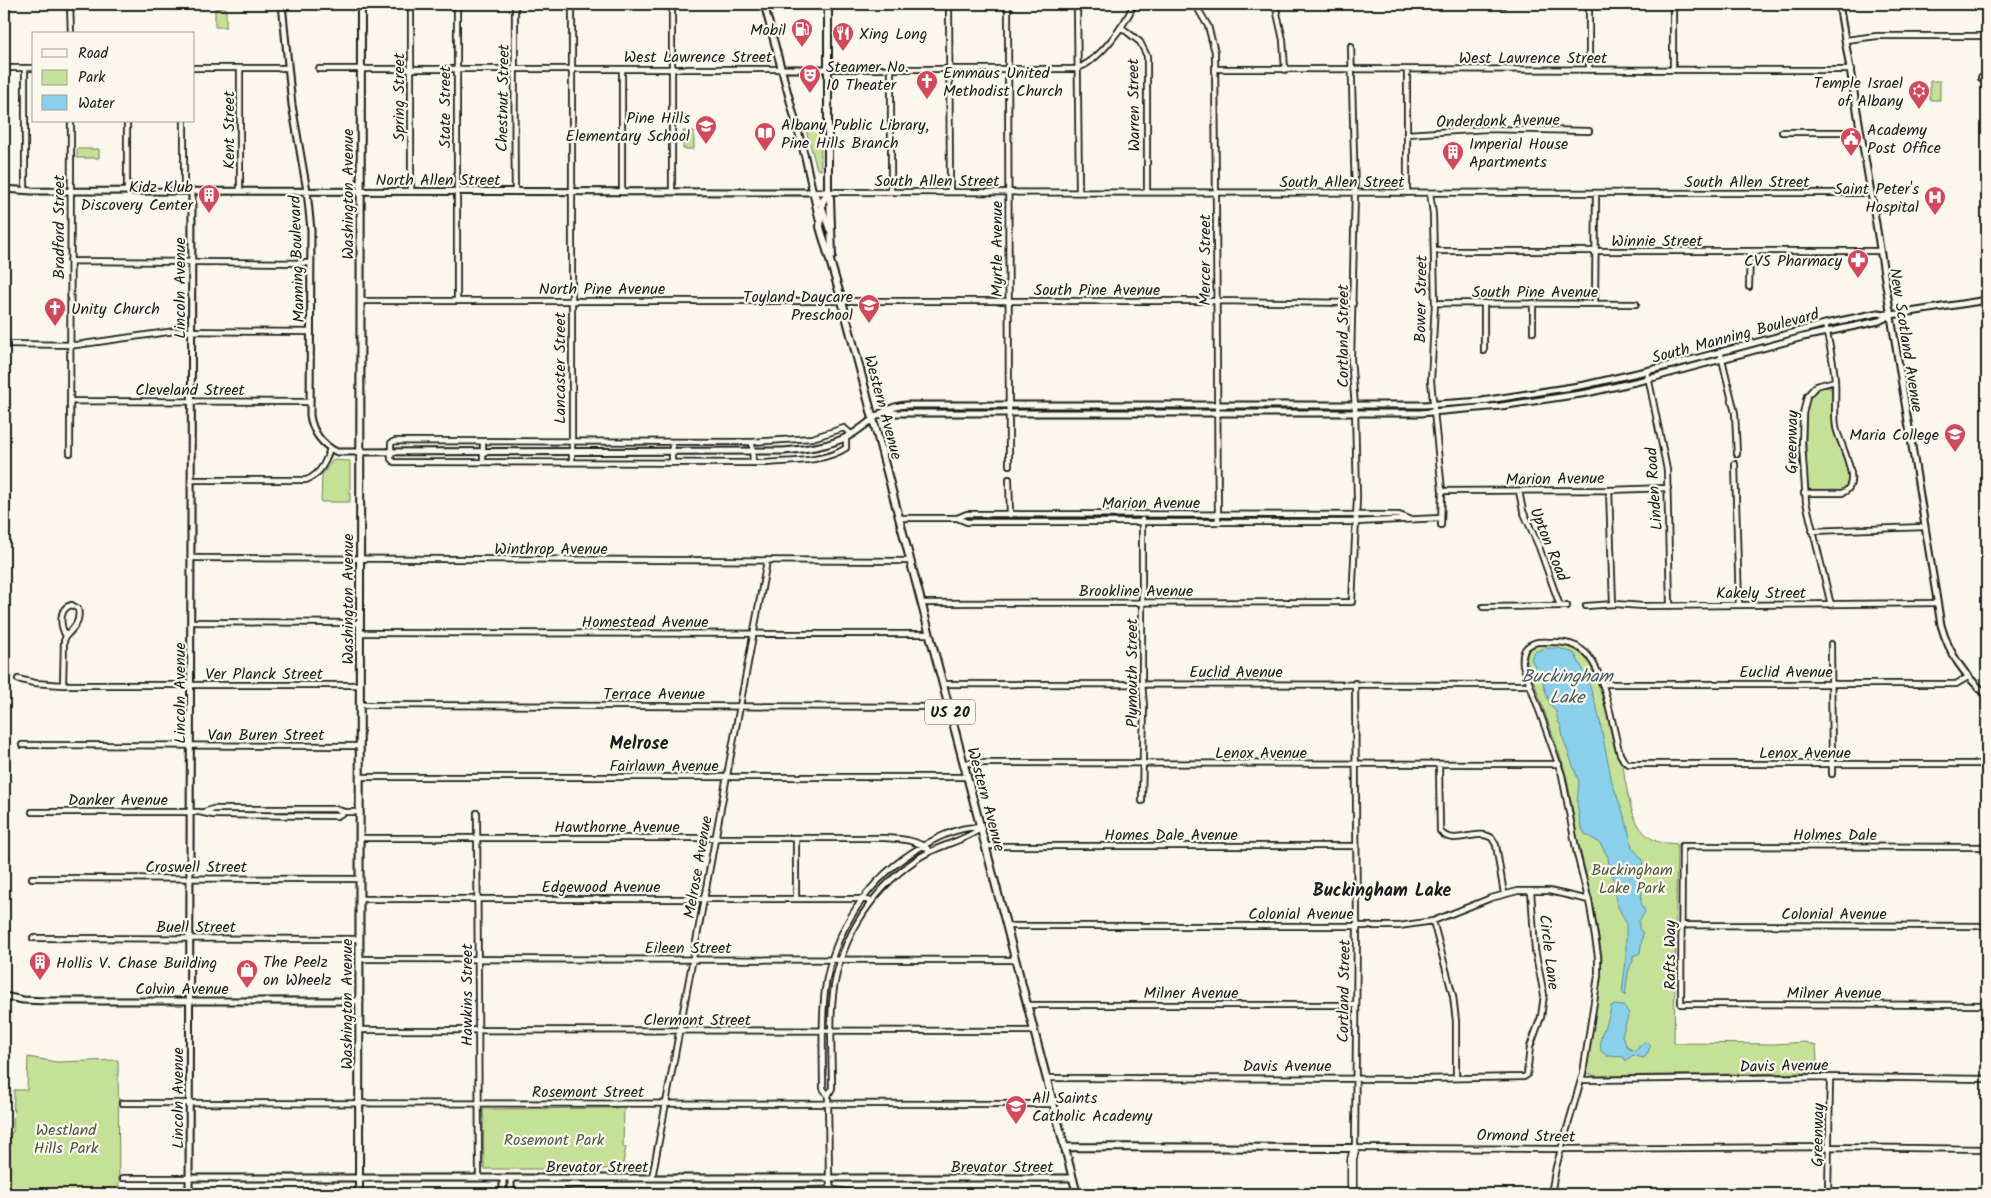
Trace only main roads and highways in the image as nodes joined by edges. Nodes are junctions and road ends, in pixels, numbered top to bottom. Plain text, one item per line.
1 (361, 4) edge
2 (828, 4) edge
3 (828, 192) junction
4 (833, 265) junction
5 (1064, 1147) junction
6 (1355, 1148) junction
7 (704, 1192) road end
8 (829, 1192) edge
9 (800, 1193) edge
10 (359, 1194) edge
11 (688, 1194) edge
12 (850, 1194) edge
13 (1077, 1194) edge
14 (1352, 1194) edge
15 (1356, 1194) edge

1 - 10 main road, Washington Avenue
2 - 3 main road, US 20
3 - 4 main road, Western Avenue / US 20
3 - 4 main road, Western Avenue / US 20
4 - 5 main road, Western Avenue / US 20
5 - 6 main road, Ormond Street
5 - 13 main road, Western Avenue / US 20
6 - 14 highway
6 - 15 highway
7 - 11 highway
8 - 9 highway
8 - 12 highway

